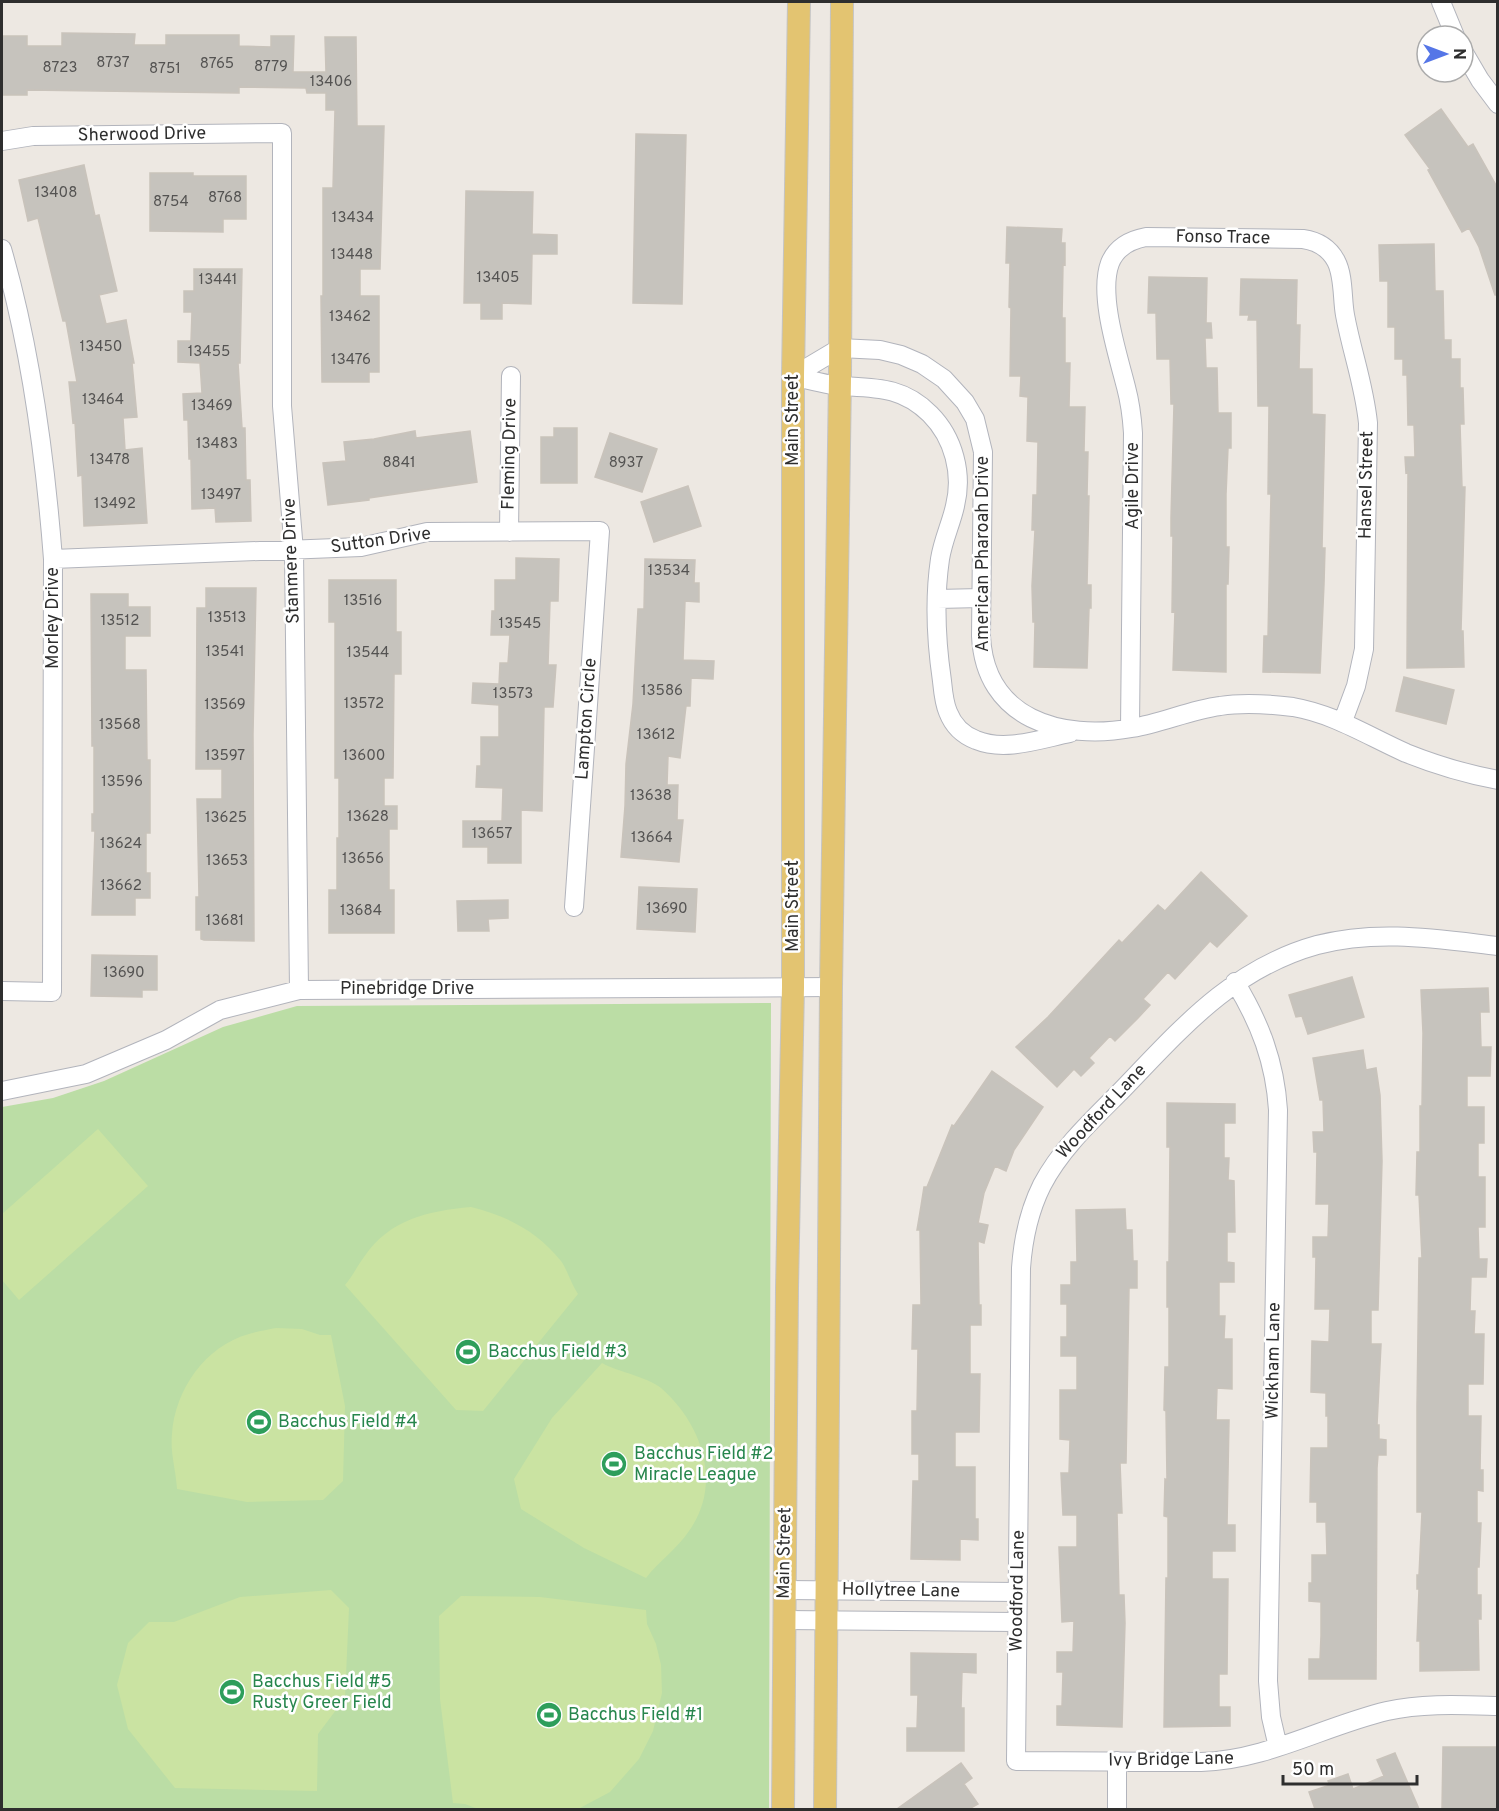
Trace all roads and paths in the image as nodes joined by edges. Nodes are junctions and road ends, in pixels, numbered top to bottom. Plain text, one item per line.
1 (799, 2) edge
2 (842, 2) edge
3 (1441, 2) edge
4 (1450, 24) edge
5 (1475, 71) edge
6 (1497, 104) edge
7 (282, 133) joint
8 (2, 141) edge
9 (2, 249) edge
10 (1118, 250) joint
11 (1328, 251) joint
12 (840, 348) junction
13 (511, 376) dead end
14 (793, 376) junction
15 (840, 386) junction
16 (600, 531) joint
17 (509, 532) junction
18 (294, 551) junction
19 (53, 559) junction
20 (981, 598) junction
21 (937, 599) junction
22 (1342, 722) junction
23 (1130, 728) junction
24 (1077, 731) junction
25 (1497, 780) edge
26 (574, 907) dead end
27 (1497, 946) edge
28 (1235, 982) junction
29 (793, 987) junction
30 (831, 987) junction
31 (299, 990) junction
32 (2, 992) edge
33 (2, 1090) edge
34 (784, 1590) junction
35 (825, 1590) junction
36 (1018, 1592) junction
37 (784, 1620) junction
38 (825, 1620) junction
39 (1017, 1622) junction
40 (1497, 1706) edge
41 (1278, 1747) junction
42 (1016, 1761) joint
43 (1117, 1761) junction
44 (783, 1809) edge
45 (825, 1809) edge
46 (1117, 1809) edge

1 - 14 main road, Main Street
2 - 12 main road
3 - 4 street
5 - 6 street
7 - 8 street, Sherwood Drive
7 - 18 street, Stanmere Drive
9 - 19 street, Morley Drive
10 - 11 street, Fonso Trace
10 - 23 street, Agile Drive
11 - 22 street, Hansel Street
12 - 14 street
12 - 15 main road
12 - 20 street, American Pharoah Drive
13 - 17 street, Fleming Drive
14 - 15 street, American Pharoah Drive
14 - 29 main road, Main Street
15 - 21 street, American Pharoah Drive
15 - 30 main road
16 - 17 street, Sutton Drive
16 - 26 street, Lampton Circle
17 - 18 street, Sutton Drive
18 - 19 street, Sutton Drive
18 - 31 street, Stanmere Drive
19 - 32 street, Morley Drive
20 - 21 street
20 - 24 street, American Pharoah Drive
21 - 24 street, American Pharoah Drive
22 - 23 street, American Pharoah Drive
22 - 25 street, American Pharoah Drive
23 - 24 street, American Pharoah Drive
27 - 28 street, Woodford Lane
28 - 36 street, Woodford Lane
28 - 41 street, Wickham Lane
29 - 30 street, Pinebridge Drive
29 - 31 street, Pinebridge Drive
29 - 34 main road, Main Street
30 - 35 main road
31 - 33 street, Pinebridge Drive
34 - 35 street, Hollytree Lane
34 - 37 main road, Main Street
35 - 36 street, Hollytree Lane
35 - 38 main road
36 - 39 street, Woodford Lane
37 - 38 street, Hollytree Lane
37 - 44 main road, Main Street
38 - 39 street, Hollytree Lane
38 - 45 main road
39 - 42 street, Woodford Lane
40 - 41 street, Ivy Bridge Lane
41 - 43 street, Ivy Bridge Lane
42 - 43 street, Ivy Bridge Lane
43 - 46 street

